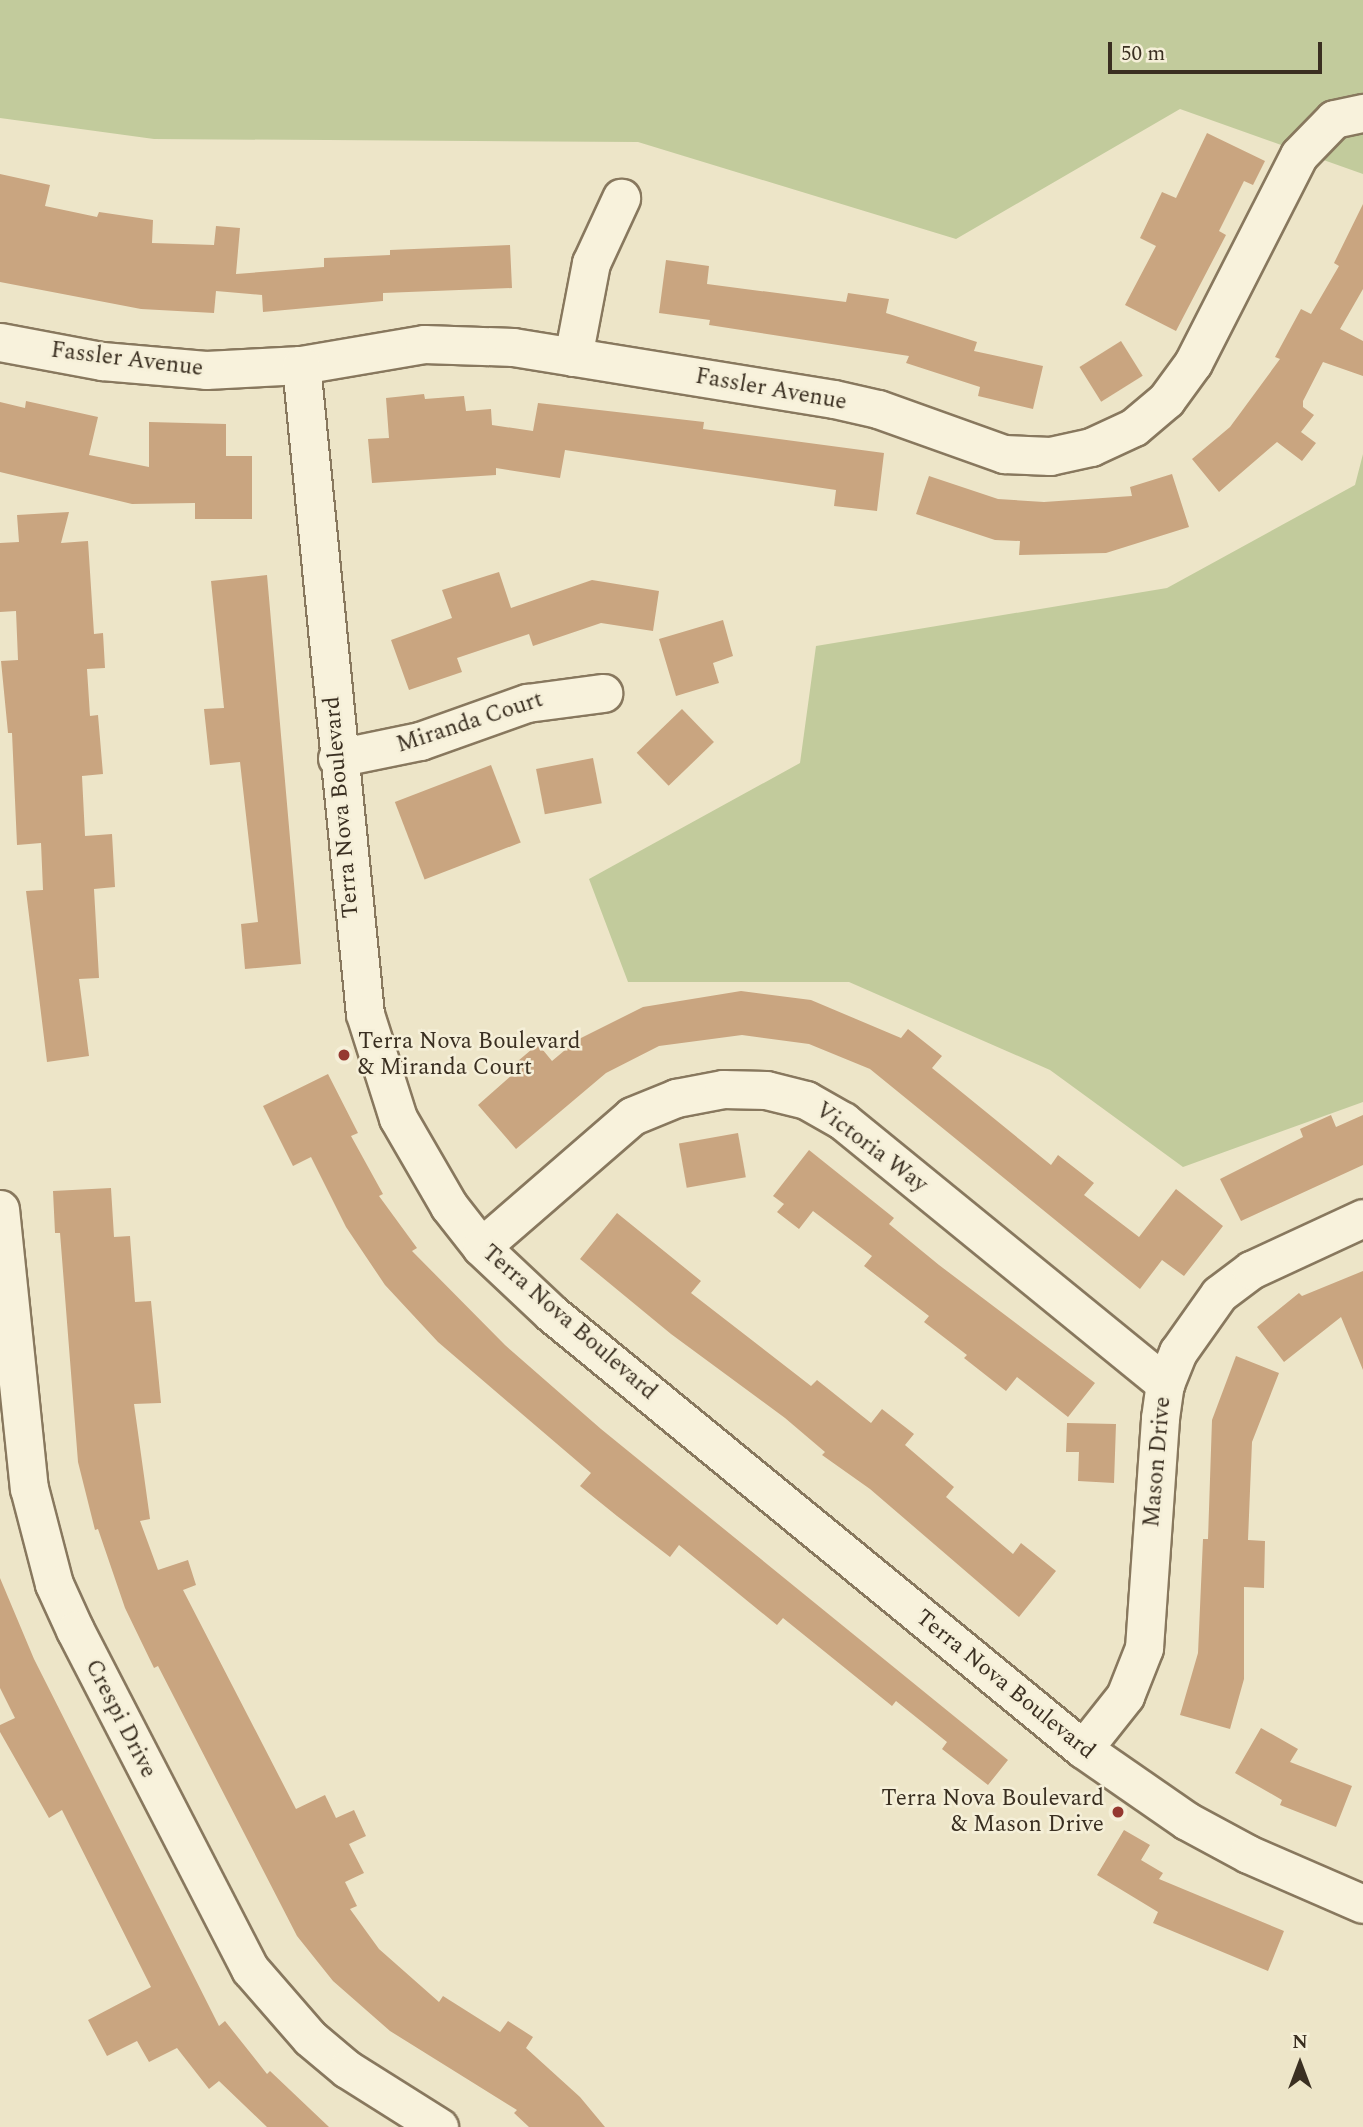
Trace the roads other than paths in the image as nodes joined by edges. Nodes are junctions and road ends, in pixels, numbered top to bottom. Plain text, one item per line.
1 (1363, 113) edge
2 (621, 198) dead end
3 (0, 342) edge
4 (573, 357) junction
5 (301, 365) junction
6 (603, 693) dead end
7 (337, 758) junction
8 (0, 1209) edge
9 (1363, 1217) edge
10 (481, 1247) junction
11 (1165, 1384) junction
12 (1083, 1749) junction
13 (1363, 1904) edge
14 (439, 2127) edge

1 - 4 street, Fassler Avenue
2 - 4 street
3 - 5 street, Fassler Avenue
4 - 5 street, Fassler Avenue
5 - 7 street, Terra Nova Boulevard
6 - 7 street, Miranda Court
7 - 10 street, Terra Nova Boulevard
8 - 14 street, Crespi Drive
9 - 11 street, Mason Drive
10 - 11 street, Victoria Way
10 - 12 street, Terra Nova Boulevard
11 - 12 street, Mason Drive
12 - 13 street, Terra Nova Boulevard

